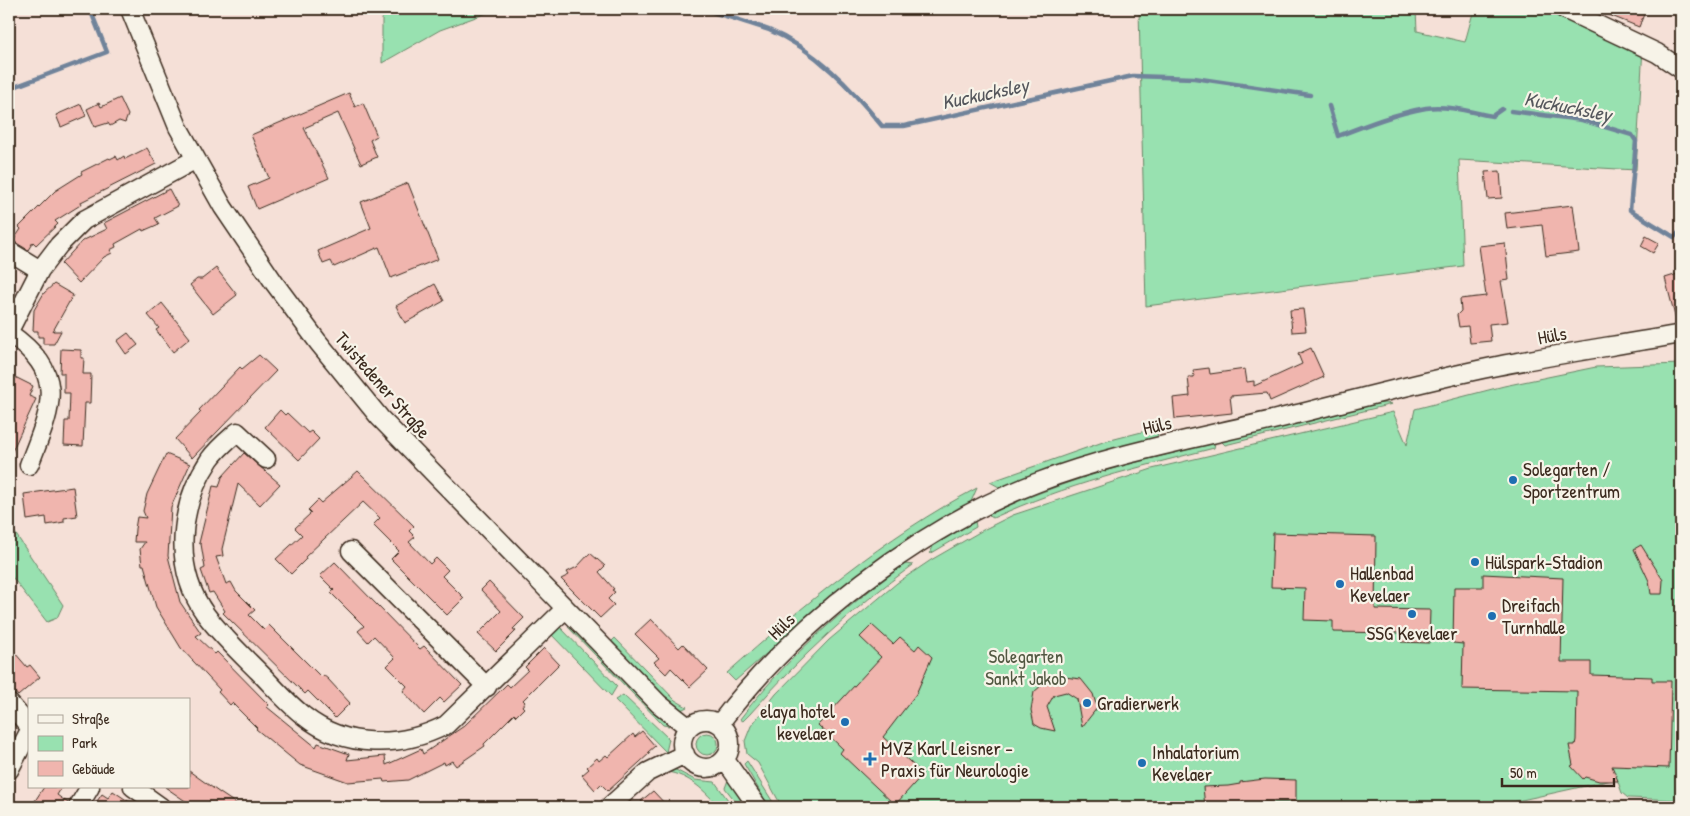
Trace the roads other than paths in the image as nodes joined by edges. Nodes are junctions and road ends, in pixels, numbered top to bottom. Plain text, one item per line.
1 (130, 9) edge
2 (1564, 9) edge
3 (1681, 69) edge
4 (196, 159) junction
5 (9, 251) edge
6 (40, 270) junction
7 (9, 332) edge
8 (1681, 334) edge
9 (266, 459) dead end
10 (29, 466) dead end
11 (351, 551) dead end
12 (565, 609) junction
13 (486, 686) junction
14 (9, 703) edge
15 (720, 723) junction
16 (28, 725) edge
17 (688, 727) junction
18 (28, 734) edge
19 (685, 754) junction
20 (725, 760) junction
21 (9, 770) edge
22 (89, 788) edge
23 (134, 788) edge
24 (612, 806) edge
25 (78, 807) edge
26 (161, 807) edge
27 (758, 807) edge

1 - 4 street, Twistedener Straße
2 - 3 street
4 - 6 street
4 - 12 street, Twistedener Straße
5 - 6 street
6 - 7 street
7 - 10 street
8 - 15 street, Hüls
9 - 13 street
11 - 13 street
12 - 13 street
12 - 17 street, Twistedener Straße
14 - 16 street
15 - 17 street
15 - 20 street
17 - 19 street
18 - 21 street
19 - 20 street
19 - 24 street
20 - 27 street
22 - 25 street
23 - 26 street

